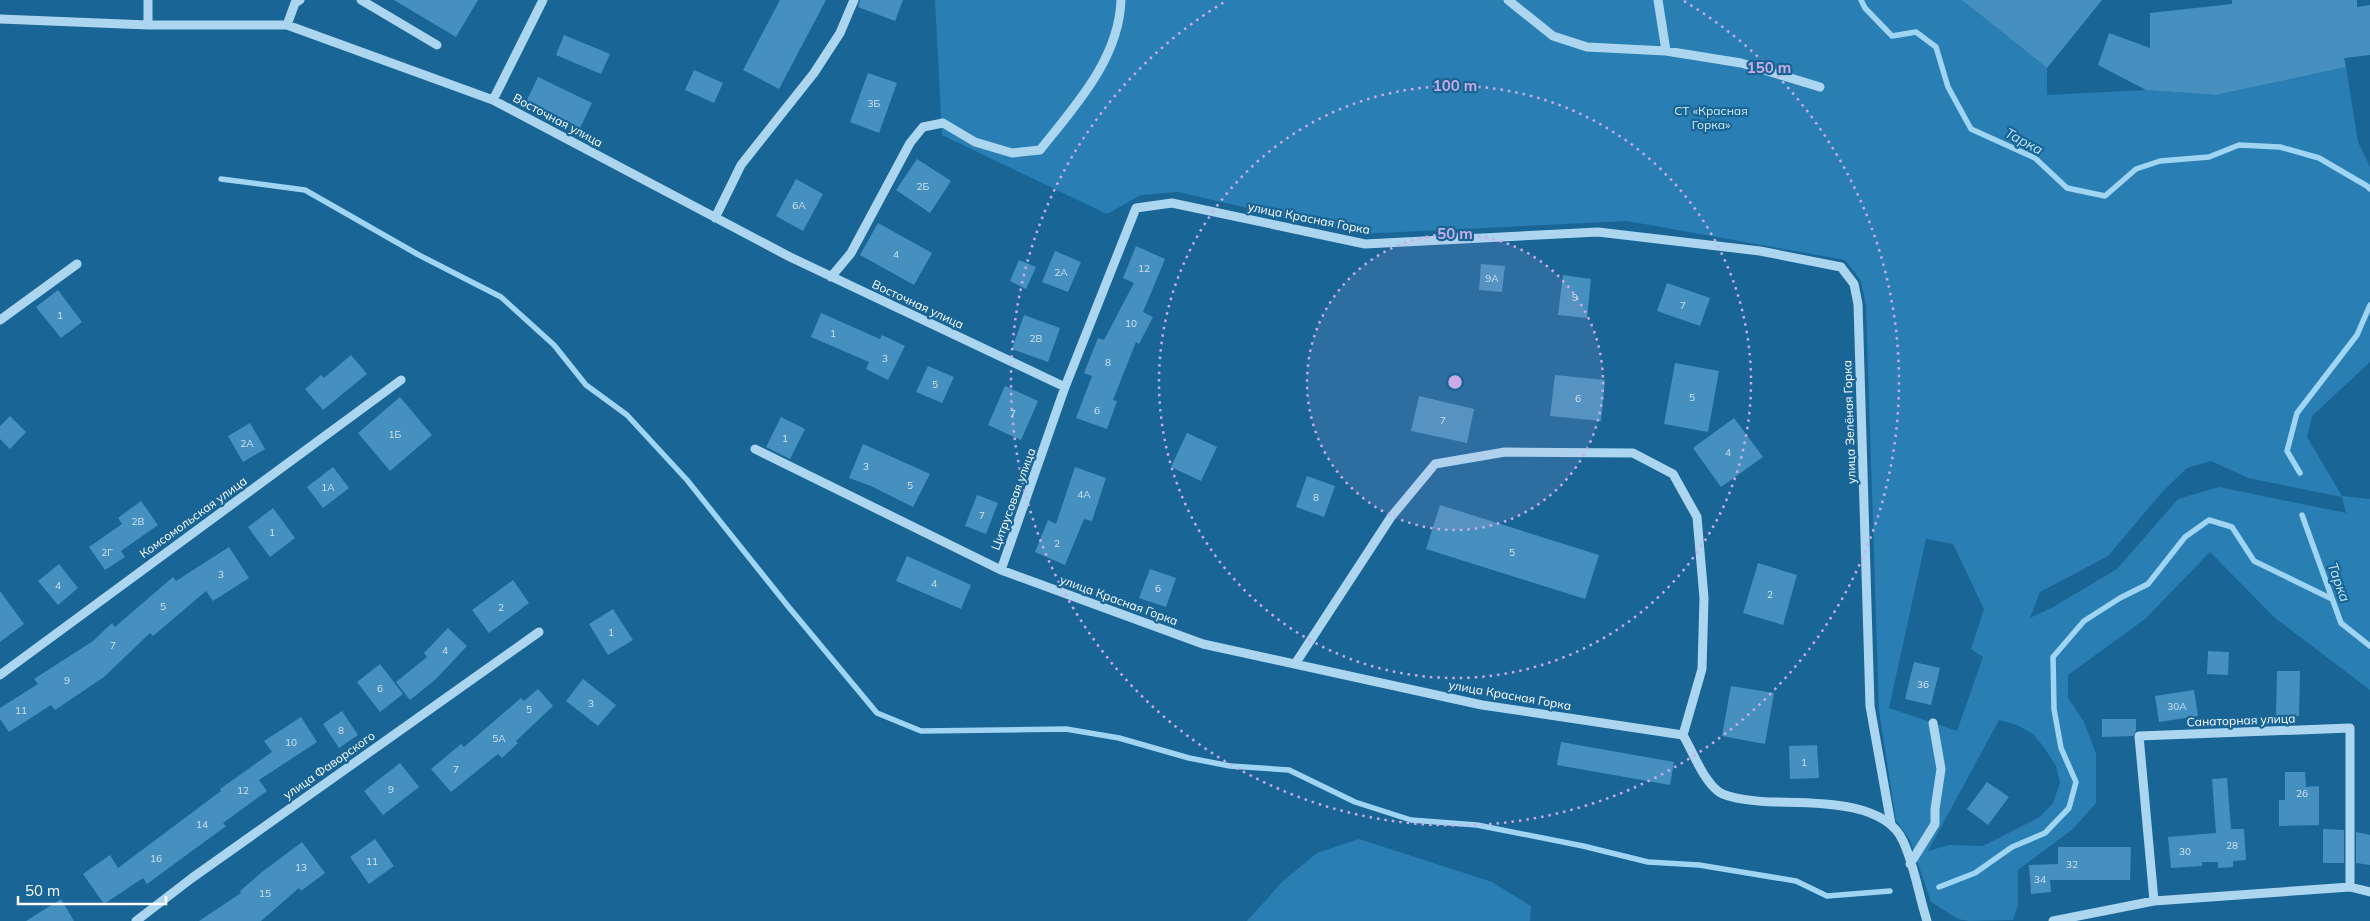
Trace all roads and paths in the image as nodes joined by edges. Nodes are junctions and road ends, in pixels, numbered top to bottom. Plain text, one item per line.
1 (148, 0) edge
2 (300, 0) edge
3 (362, 0) edge
4 (543, 0) edge
5 (854, 0) edge
6 (1121, 0) edge
7 (1508, 0) edge
8 (1658, 0) edge
9 (0, 19) edge
10 (148, 24) junction
11 (287, 25) junction
12 (437, 45) dead end
13 (1666, 50) junction
14 (1820, 87) dead end
15 (493, 100) junction
16 (1136, 208) joint
17 (715, 218) junction
18 (1598, 232) joint
19 (77, 264) dead end
20 (831, 277) junction
21 (0, 320) edge
22 (401, 380) dead end
23 (1066, 387) junction
24 (755, 449) dead end
25 (1001, 570) junction
26 (539, 632) dead end
27 (1295, 664) junction
28 (0, 675) edge
29 (1933, 723) dead end
30 (1683, 736) junction
31 (1890, 824) junction
32 (1910, 864) junction
33 (2350, 887) junction
34 (2370, 892) edge
35 (2154, 901) junction
36 (2070, 919) edge
37 (136, 921) edge
38 (1927, 921) edge
39 (2052, 921) edge

1 - 10 street
2 - 11 street
3 - 12 street
4 - 15 street
5 - 17 street
6 - 20 street
7 - 13 street
8 - 13 street
9 - 10 street, Восточная улица
10 - 11 street, Восточная улица
11 - 15 street, Восточная улица
13 - 14 street
15 - 17 street, Восточная улица
16 - 18 street, улица Красная Горка
16 - 23 street, Цитрусовая улица
17 - 20 street, Восточная улица
18 - 31 street, улица Зелёная Горка
19 - 21 street
20 - 23 street, Восточная улица
22 - 28 street, Комсомольская улица
23 - 25 street, Цитрусовая улица
24 - 25 street, Цитрусовая улица
25 - 27 street, улица Красная Горка
26 - 37 street, улица Фаворского
27 - 30 street, улица Красная Горка
27 - 30 street
29 - 32 street
30 - 31 street
31 - 32 street
32 - 38 street
33 - 34 street
33 - 35 street
33 - 35 street, Санаторная улица
35 - 36 street
36 - 39 street

